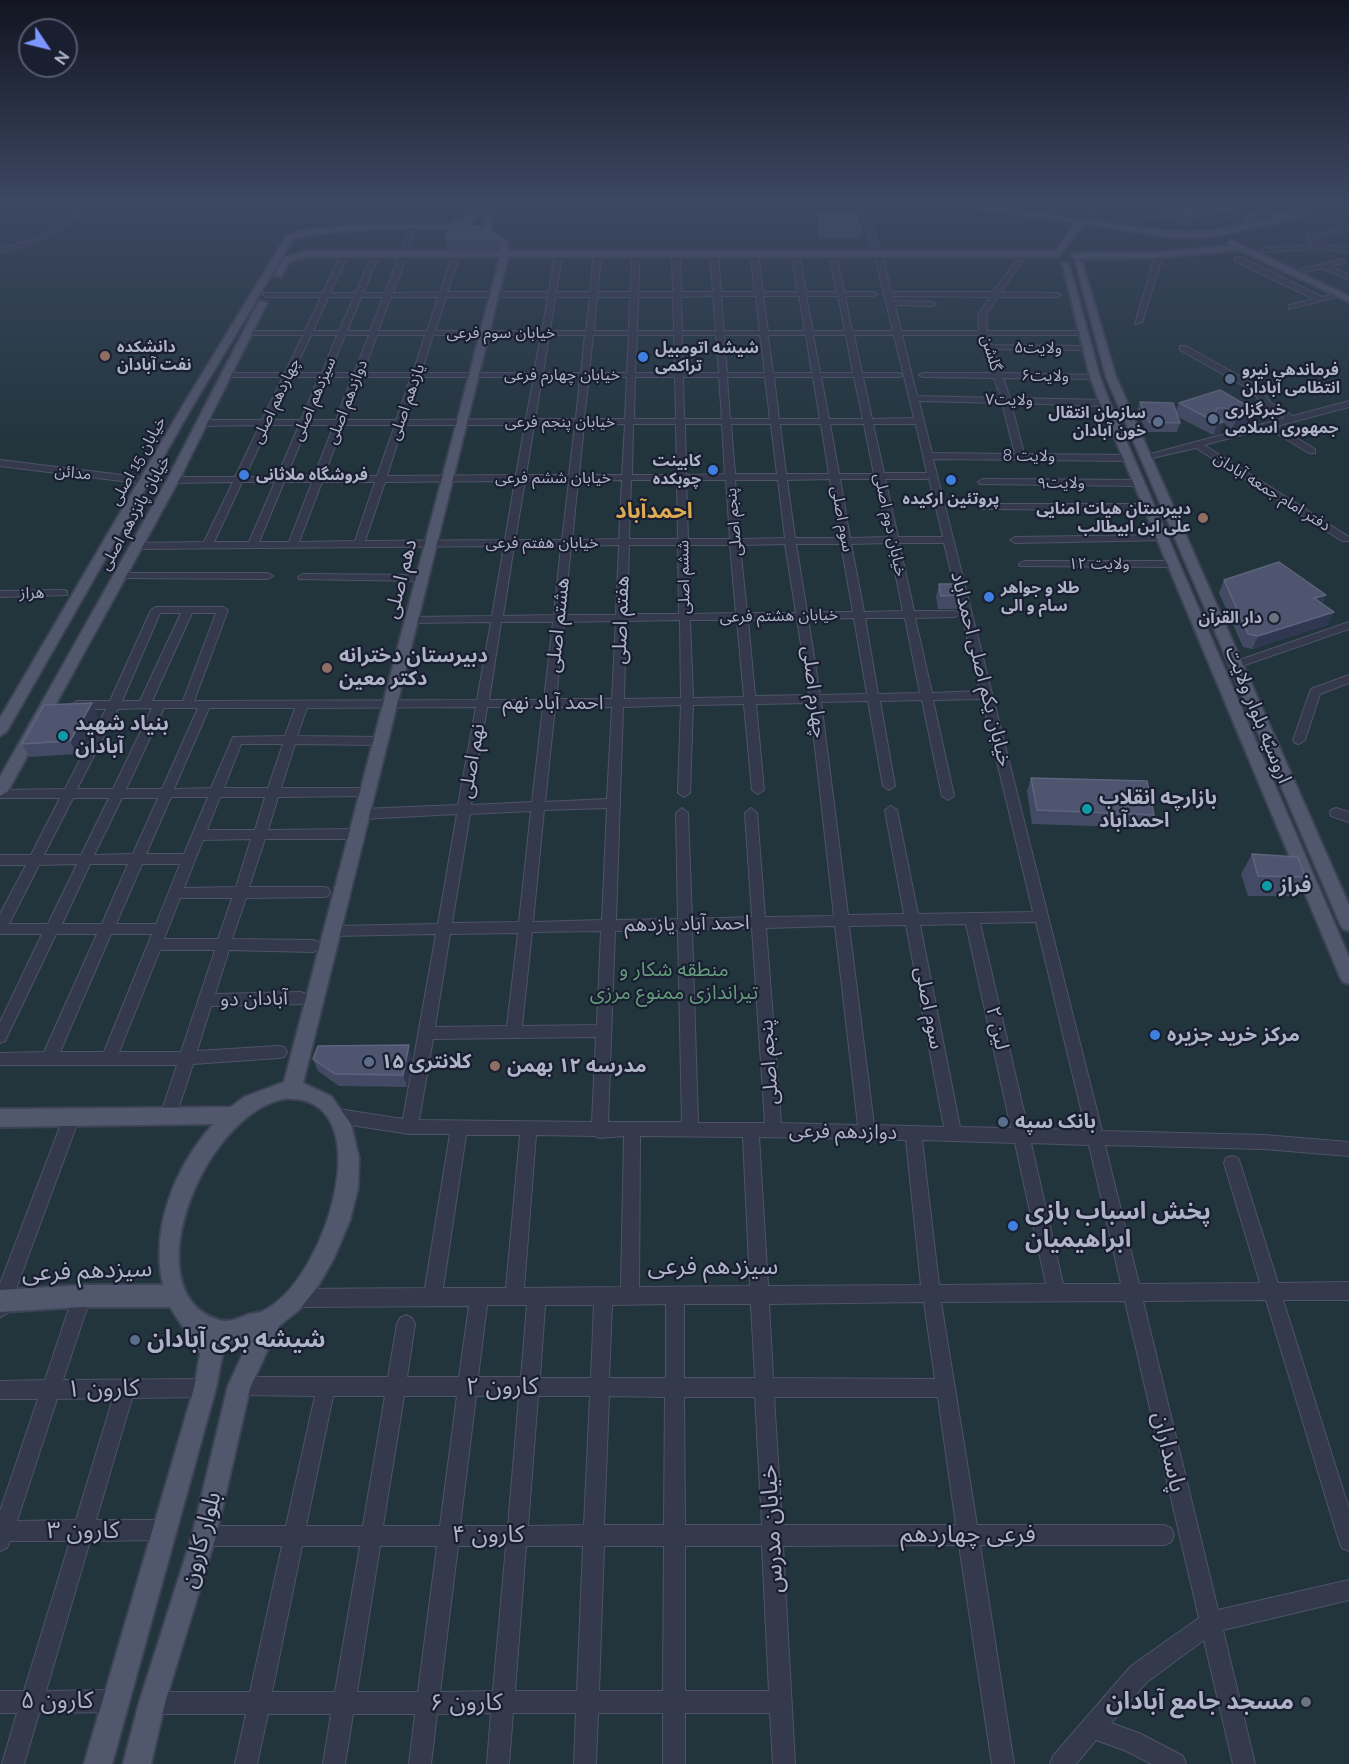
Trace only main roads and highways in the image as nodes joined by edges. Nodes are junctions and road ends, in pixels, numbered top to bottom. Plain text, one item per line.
1 (263, 281) edge
2 (275, 281) edge
3 (496, 281) edge
4 (1073, 281) edge
5 (1076, 281) edge
6 (1313, 281) edge
7 (1331, 282) joint
8 (1320, 285) junction
9 (1346, 295) edge
10 (1097, 381) junction
11 (1113, 382) junction
12 (209, 406) junction
13 (187, 407) junction
14 (1165, 543) junction
15 (1187, 550) junction
16 (1175, 567) junction
17 (1197, 571) junction
18 (53, 641) junction
19 (83, 641) junction
20 (0, 731) edge
21 (0, 793) edge
22 (1319, 906) junction
23 (1342, 907) junction
24 (1349, 924) edge
25 (1341, 938) edge
26 (1349, 977) edge
27 (292, 1088) junction
28 (232, 1115) junction
29 (0, 1118) edge
30 (176, 1296) junction
31 (1, 1303) edge
32 (271, 1319) junction
33 (194, 1321) junction
34 (98, 1764) edge
35 (137, 1764) edge

1 - 13 main road, خیابان 15 اصلی
2 - 12 main road, خیابان پانزدهم اصلی
3 - 27 main road, دهم اصلی
4 - 10 main road, اروسیّه بلوار ولایت
5 - 11 main road, اروسیّه بلوار ولایت
6 - 8 main road
7 - 8 main road
7 - 9 main road
8 - 9 main road
10 - 11 main road
10 - 14 main road, اروسیّه بلوار ولایت
11 - 15 main road, اروسیّه بلوار ولایت
12 - 13 main road
12 - 19 main road, خیابان پانزدهم اصلی
13 - 18 main road, خیابان 15 اصلی
14 - 15 main road
14 - 16 main road, اروسیّه بلوار ولایت
15 - 17 main road, اروسیّه بلوار ولایت
16 - 17 main road
16 - 22 main road, اروسیّه بلوار ولایت
17 - 23 main road, اروسیّه بلوار ولایت
18 - 19 main road
18 - 20 main road, خیابان 15 اصلی
19 - 21 main road, خیابان پانزدهم اصلی
22 - 23 main road
22 - 25 main road, اروسیّه بلوار ولایت
23 - 24 main road, اروسیّه بلوار ولایت
25 - 26 main road, اروسیّه بلوار ولایت
27 - 28 main road
27 - 32 main road
28 - 29 main road
28 - 30 main road
30 - 31 main road, سیزدهم فرعی
30 - 33 main road
32 - 33 main road
32 - 35 main road, بلوار کارون
33 - 34 main road, بلوار کارون

